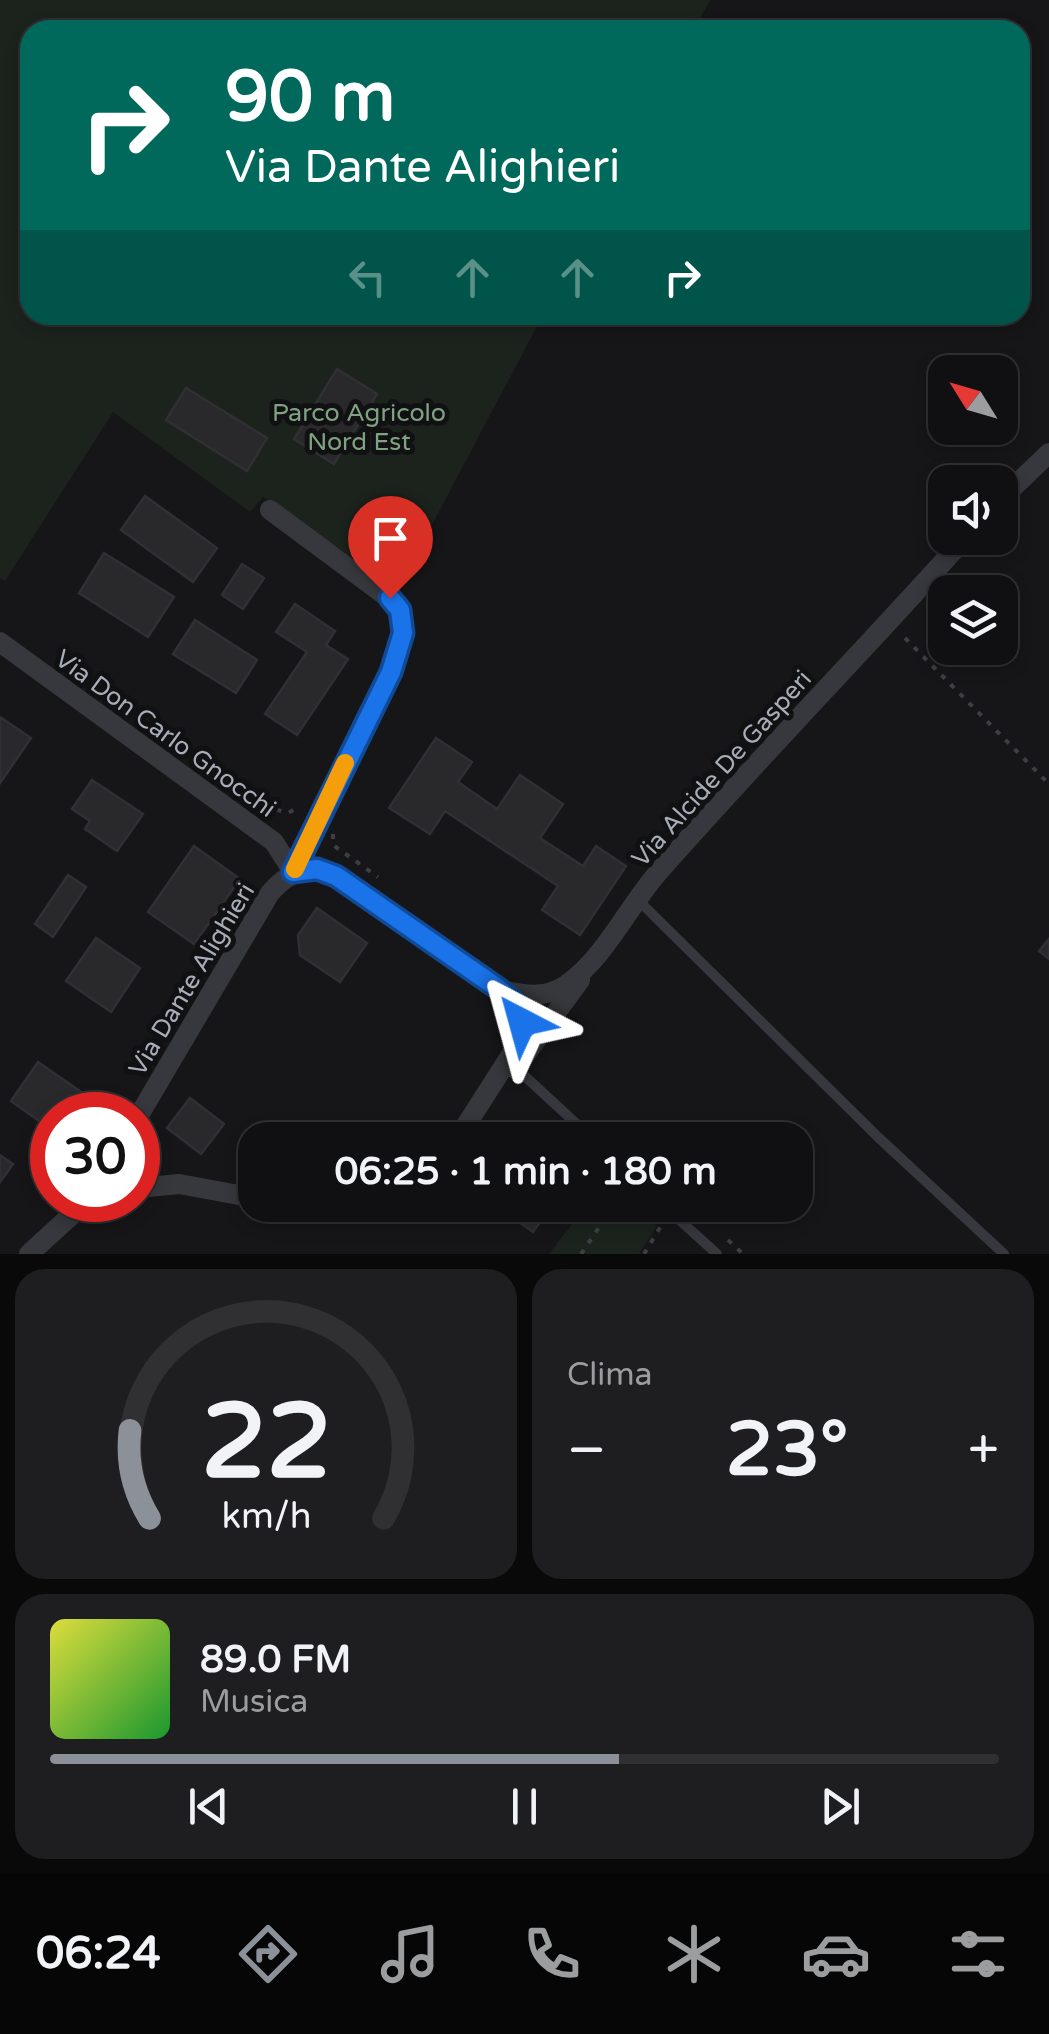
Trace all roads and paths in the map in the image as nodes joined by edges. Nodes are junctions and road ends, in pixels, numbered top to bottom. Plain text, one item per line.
1 (1049, 454) edge
2 (1018, 483) edge
3 (270, 510) dead end
4 (949, 555) edge
5 (902, 635) dead end
6 (0, 642) edge
7 (1049, 784) edge
8 (293, 872) junction
9 (636, 899) junction
10 (592, 960) junction
11 (499, 989) junction
12 (516, 1068) junction
13 (153, 1092) edge
14 (469, 1122) edge
15 (471, 1122) edge
16 (574, 1122) edge
17 (160, 1185) edge
18 (238, 1194) edge
19 (63, 1222) edge
20 (603, 1222) edge
21 (659, 1222) edge
22 (682, 1222) edge
23 (29, 1254) edge
24 (581, 1254) edge
25 (644, 1254) edge
26 (717, 1254) edge
27 (1004, 1254) edge

1 - 2 street
3 - 8 street, Via Dante Alighieri
4 - 9 street, Via Alcide De Gasperi
5 - 7 path
6 - 8 street, Via Don Carlo Gnocchi
8 - 11 street
8 - 13 street, Via Dante Alighieri
9 - 10 street, Via Alcide De Gasperi
9 - 27 lane
10 - 11 street, Via Alcide De Gasperi
10 - 12 street
11 - 14 street
12 - 15 street
12 - 16 lane
17 - 18 street
19 - 23 street
20 - 24 path
21 - 25 path
22 - 26 lane

